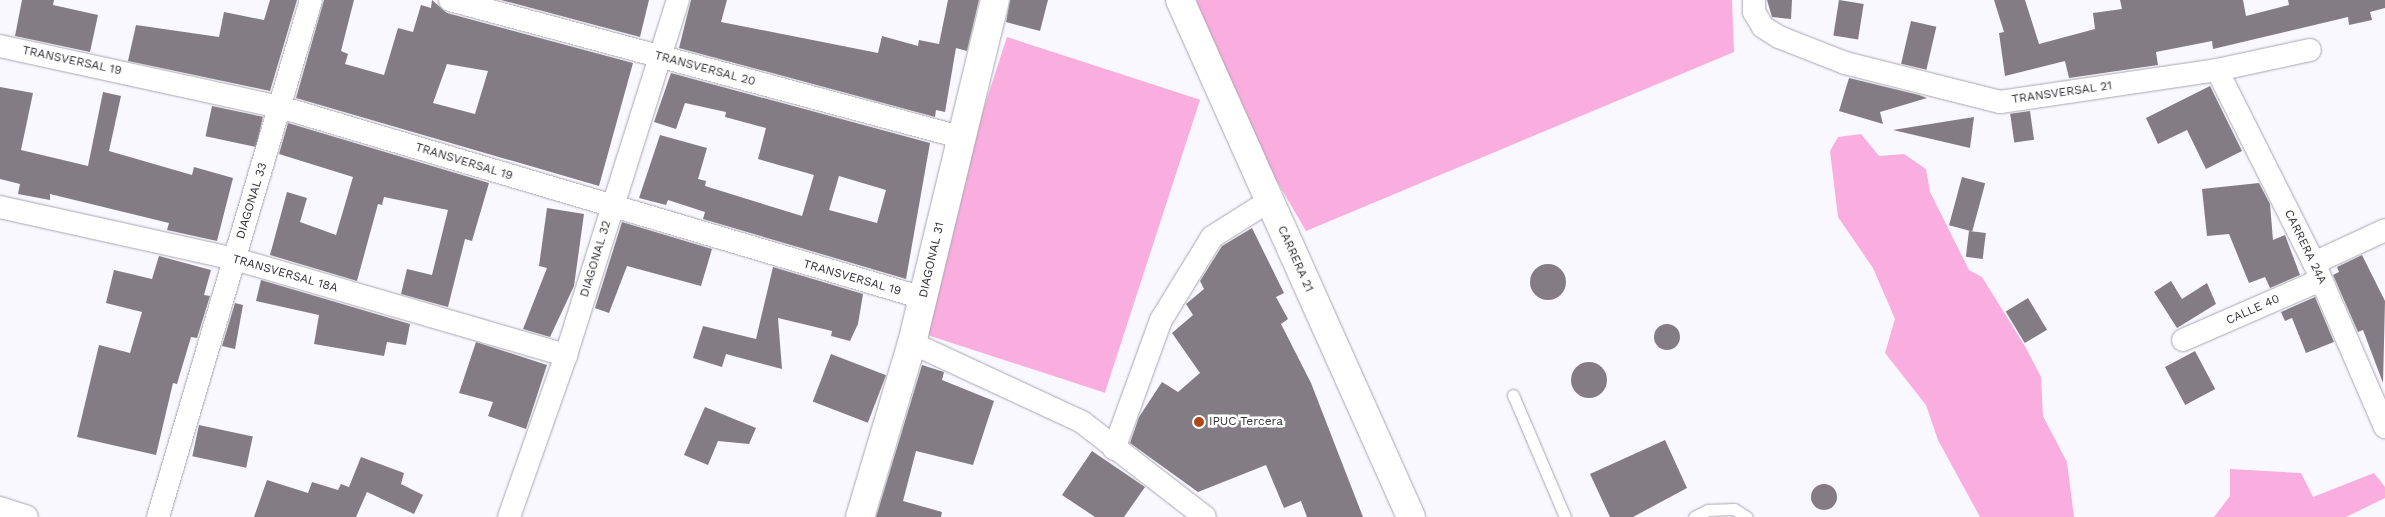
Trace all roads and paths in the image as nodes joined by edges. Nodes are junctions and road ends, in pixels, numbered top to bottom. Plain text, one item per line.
1 (311, 0) edge
2 (450, 0) edge
3 (678, 0) edge
4 (995, 0) edge
5 (1180, 0) edge
6 (1754, 0) edge
7 (0, 46) edge
8 (2310, 50) dead end
9 (657, 56) junction
10 (2217, 70) junction
11 (280, 107) junction
12 (960, 137) junction
13 (1269, 201) junction
14 (0, 207) edge
15 (612, 208) junction
16 (2385, 230) edge
17 (235, 259) junction
18 (2317, 269) junction
19 (923, 298) junction
20 (2183, 340) dead end
21 (912, 343) junction
22 (566, 356) junction
23 (1513, 395) dead end
24 (2385, 427) edge
25 (1114, 449) junction
26 (0, 508) edge
27 (27, 517) edge
28 (158, 517) edge
29 (509, 517) edge
30 (860, 517) edge
31 (1205, 517) edge
32 (1411, 517) edge
33 (1565, 517) edge
34 (1694, 517) edge
35 (1747, 517) edge

1 - 11 street, DIAGONAL 33
2 - 9 street, TRANSVERSAL 20
3 - 9 street, DIAGONAL 32
4 - 12 street, DIAGONAL 31
5 - 13 street, CARRERA 21
6 - 10 street, TRANSVERSAL 21
7 - 11 street, TRANSVERSAL 19
8 - 10 street, TRANSVERSAL 21
9 - 12 street, TRANSVERSAL 20
9 - 15 street, DIAGONAL 32
10 - 18 street, CARRERA 24A
11 - 15 street, TRANSVERSAL 19
11 - 17 street, DIAGONAL 33
12 - 19 street, DIAGONAL 31
13 - 25 street
13 - 32 street, CARRERA 21
14 - 17 street, TRANSVERSAL 18A
15 - 19 street, TRANSVERSAL 19
15 - 22 street, DIAGONAL 32
16 - 18 street, CALLE 40
17 - 22 street, TRANSVERSAL 18A
17 - 28 street, DIAGONAL 33
18 - 20 street, CALLE 40
18 - 24 street, CARRERA 24A
19 - 21 street, DIAGONAL 31
21 - 25 street
21 - 30 street, DIAGONAL 31
22 - 29 street, DIAGONAL 32
23 - 33 lane
25 - 31 street
26 - 27 street
34 - 35 lane

